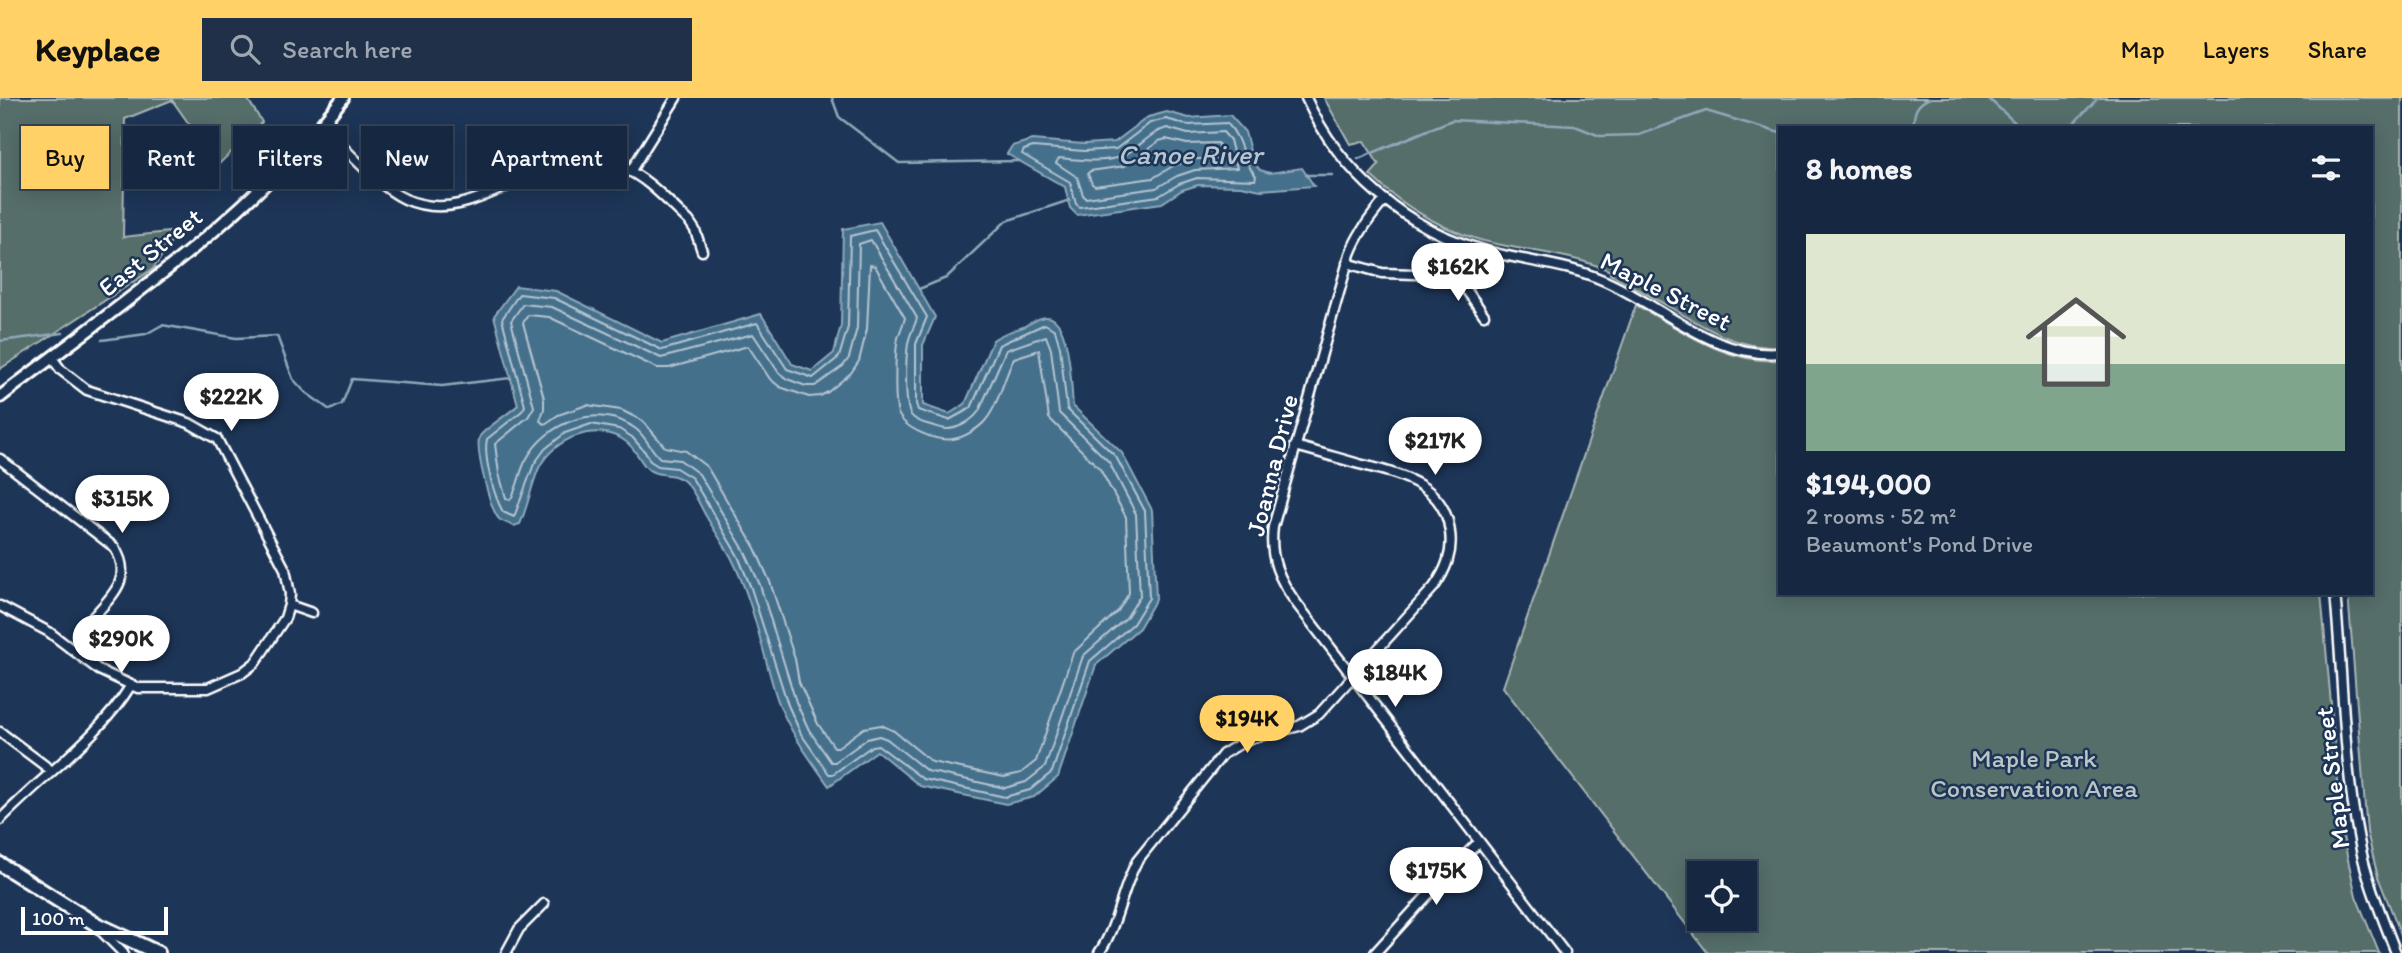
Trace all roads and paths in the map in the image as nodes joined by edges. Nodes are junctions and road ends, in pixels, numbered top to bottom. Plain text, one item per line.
1 (343, 98) edge
2 (676, 98) edge
3 (1306, 98) edge
4 (321, 126) edge
5 (347, 151) edge
6 (630, 172) junction
7 (261, 189) edge
8 (1385, 200) junction
9 (702, 251) dead end
10 (1348, 263) junction
11 (1484, 315) dead end
12 (1778, 353) edge
13 (52, 358) junction
14 (0, 397) edge
15 (1296, 446) junction
16 (0, 459) edge
17 (2335, 595) edge
18 (289, 605) junction
19 (0, 606) edge
20 (312, 613) dead end
21 (74, 651) junction
22 (1352, 677) junction
23 (131, 685) junction
24 (0, 732) edge
25 (52, 771) junction
26 (0, 820) edge
27 (1479, 842) junction
28 (0, 864) edge
29 (544, 904) dead end
30 (93, 923) junction
31 (123, 953) edge
32 (158, 953) edge
33 (506, 953) edge
34 (1099, 953) edge
35 (1375, 953) edge
36 (1565, 953) edge
37 (2396, 953) edge

1 - 4 street, East Street
2 - 6 street
3 - 8 street, Maple Street
5 - 6 street
6 - 9 street
7 - 13 street, East Street
8 - 10 street, Joanna Drive
8 - 12 street, Maple Street
10 - 11 street
10 - 15 street, Joanna Drive
13 - 14 street, East Street
13 - 18 street
15 - 22 street, Joanna Drive
15 - 22 street
16 - 21 street
17 - 37 street, Maple Street
18 - 20 street
18 - 23 street
19 - 21 street
21 - 23 street
22 - 27 street, Joanna Drive
22 - 34 street
23 - 25 street
24 - 25 street
25 - 26 street
27 - 35 street
27 - 36 street, Joanna Drive
28 - 30 main road
29 - 33 street
30 - 31 street
30 - 32 main road

